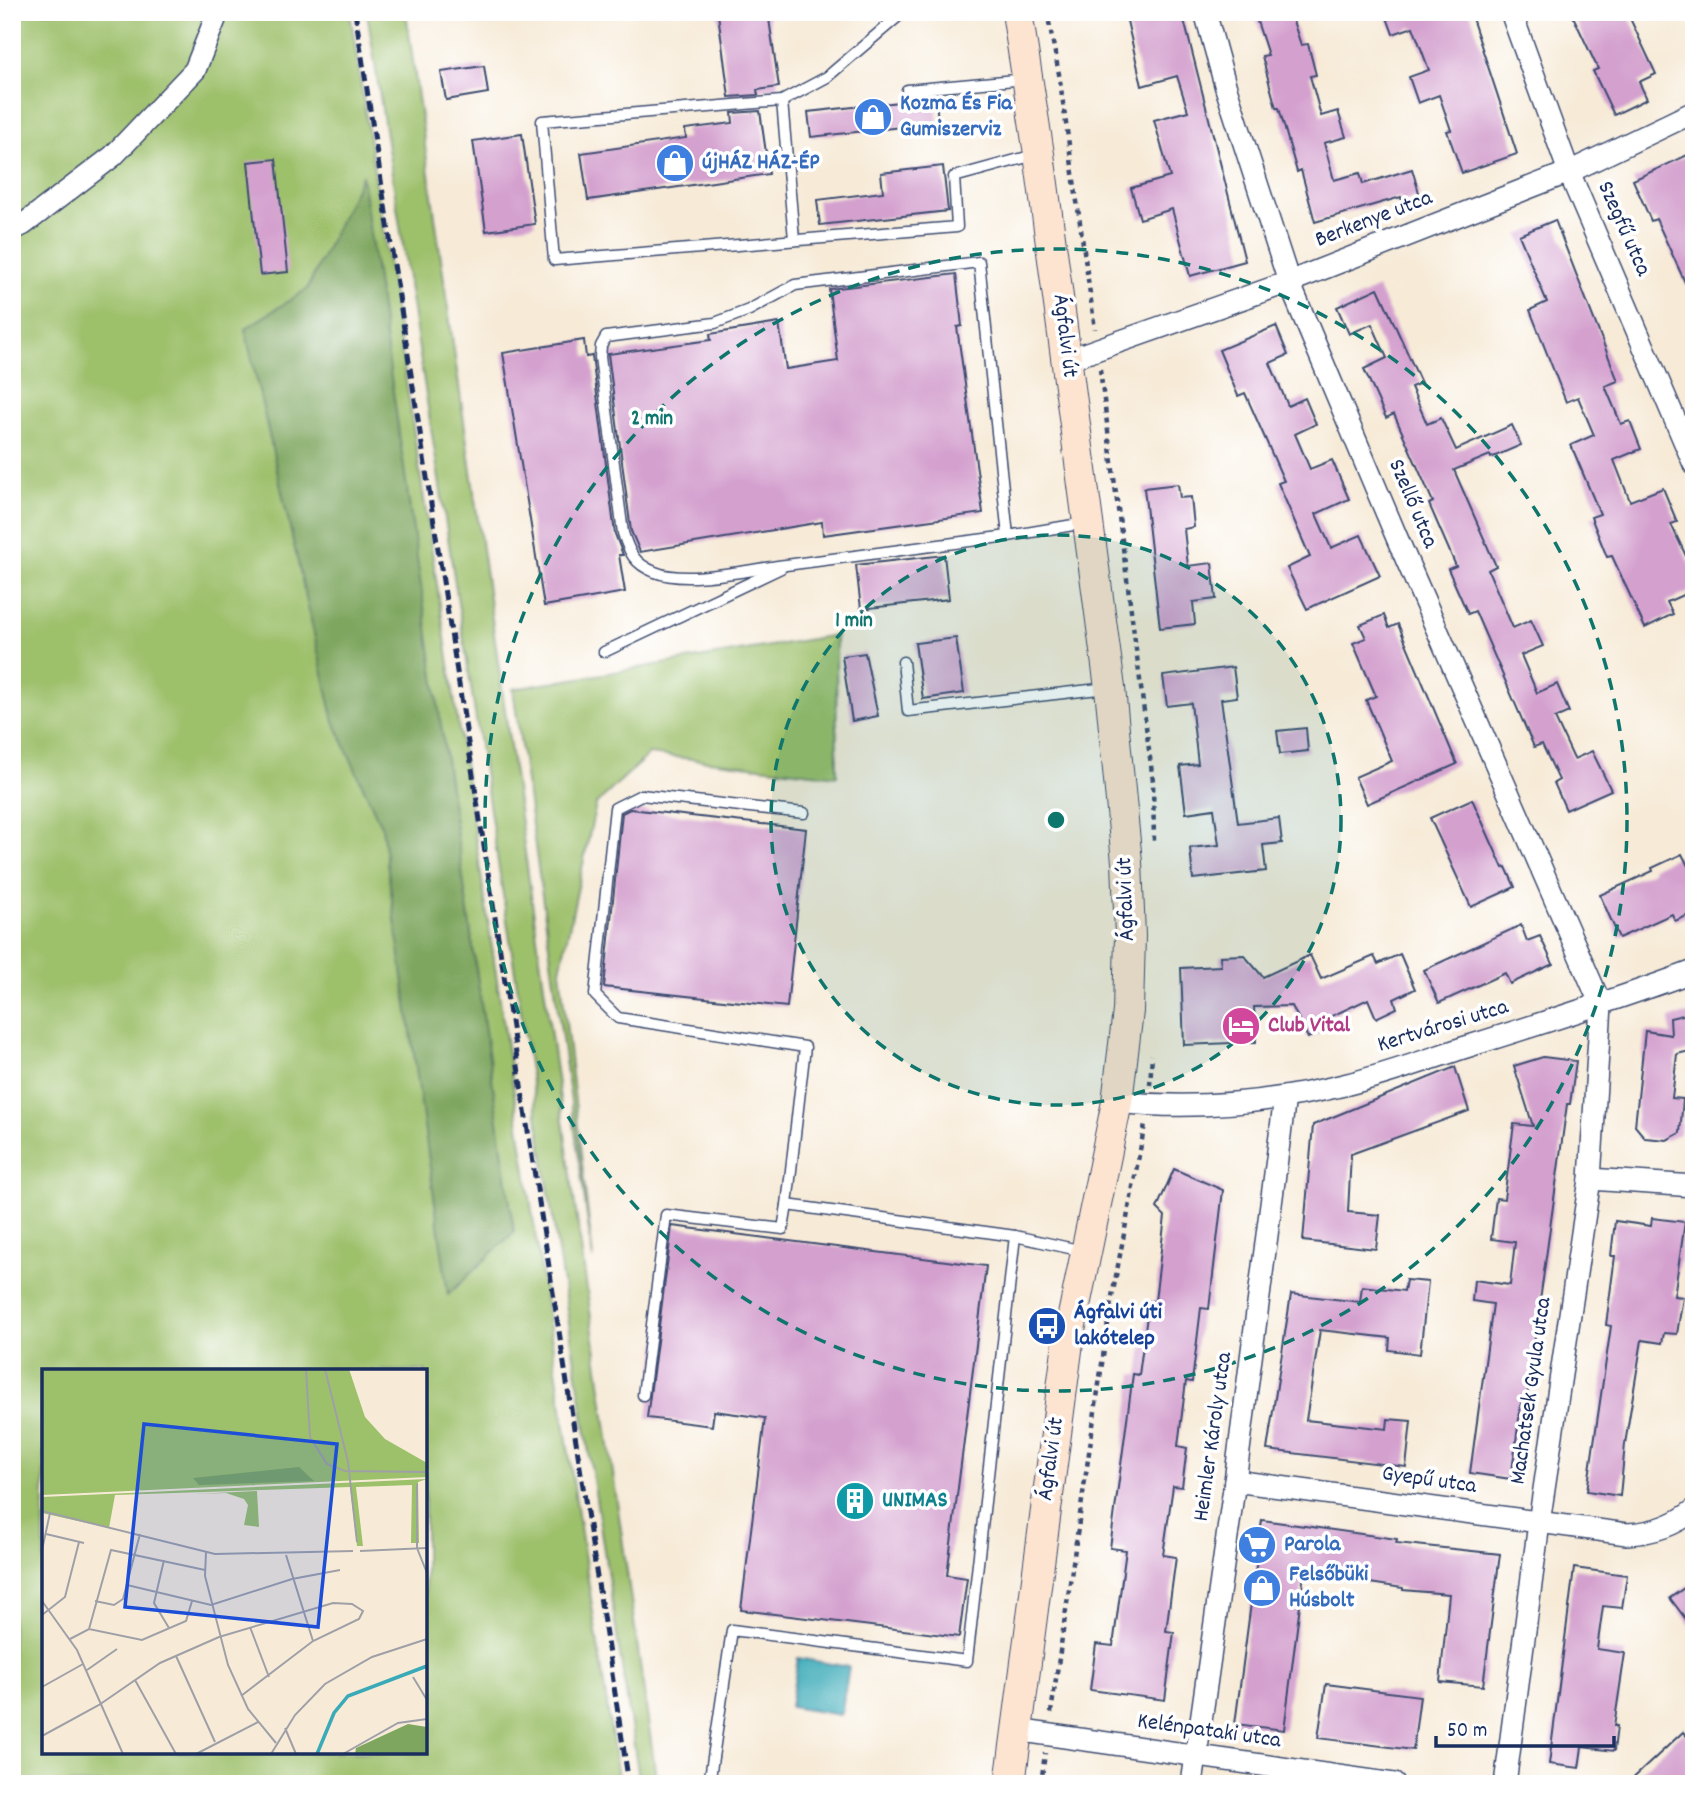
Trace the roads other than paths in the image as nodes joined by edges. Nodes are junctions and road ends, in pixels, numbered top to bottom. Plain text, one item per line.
1 (218, 12) edge
2 (913, 12) edge
3 (1017, 12) edge
4 (1205, 12) edge
5 (1511, 12) edge
6 (1028, 79) junction
7 (907, 90) dead end
8 (782, 102) junction
9 (1694, 112) edge
10 (1040, 154) junction
11 (1569, 172) junction
12 (12, 230) edge
13 (794, 239) junction
14 (1289, 282) junction
15 (1067, 360) junction
16 (1694, 464) edge
17 (1088, 523) junction
18 (1008, 536) junction
19 (790, 564) junction
20 (604, 652) dead end
21 (903, 662) dead end
22 (1110, 688) junction
23 (804, 813) dead end
24 (1694, 971) edge
25 (1601, 1005) junction
26 (1285, 1097) junction
27 (1117, 1102) junction
28 (1590, 1178) junction
29 (1694, 1185) edge
30 (787, 1205) junction
31 (1015, 1236) junction
32 (1086, 1251) junction
33 (643, 1395) dead end
34 (1235, 1481) junction
35 (1694, 1510) edge
36 (1539, 1523) junction
37 (1016, 1730) junction
38 (1195, 1757) junction
39 (709, 1784) edge
40 (1010, 1784) edge
41 (1192, 1784) edge
42 (1394, 1784) edge
43 (1505, 1784) edge

1 - 12 street
2 - 8 lane
3 - 6 street, Ágfalvi út
4 - 14 street, Szellő utca
5 - 11 street, Szegfű utca
6 - 7 lane
6 - 10 street, Ágfalvi út
8 - 13 lane
8 - 13 lane
9 - 11 street, Berkenye utca
10 - 13 lane
10 - 15 street, Ágfalvi út
11 - 14 street, Berkenye utca
11 - 16 street, Szegfű utca
14 - 15 street, Berkenye utca
14 - 25 street, Szellő utca
15 - 17 street, Ágfalvi út
17 - 18 lane
17 - 22 street, Ágfalvi út
18 - 19 lane
18 - 19 lane
19 - 20 lane
21 - 22 lane
22 - 27 street, Ágfalvi út
23 - 30 lane
24 - 25 street, Kertvárosi utca
25 - 26 street, Kertvárosi utca
25 - 28 street, Machatsek Gyula utca
26 - 27 street, Kertvárosi utca
26 - 34 street, Heimler Károly utca
27 - 32 street, Ágfalvi út
28 - 29 street
28 - 36 street, Machatsek Gyula utca
30 - 31 lane
30 - 33 lane
31 - 32 lane
31 - 39 lane
32 - 37 street, Ágfalvi út
34 - 36 street, Gyepű utca
34 - 38 street, Heimler Károly utca
35 - 36 street, Gyepű utca
36 - 43 street, Machatsek Gyula utca
37 - 38 street, Kelénpataki utca
37 - 40 street, Ágfalvi út
38 - 41 street, Heimler Károly utca
38 - 42 street, Kelénpataki utca

